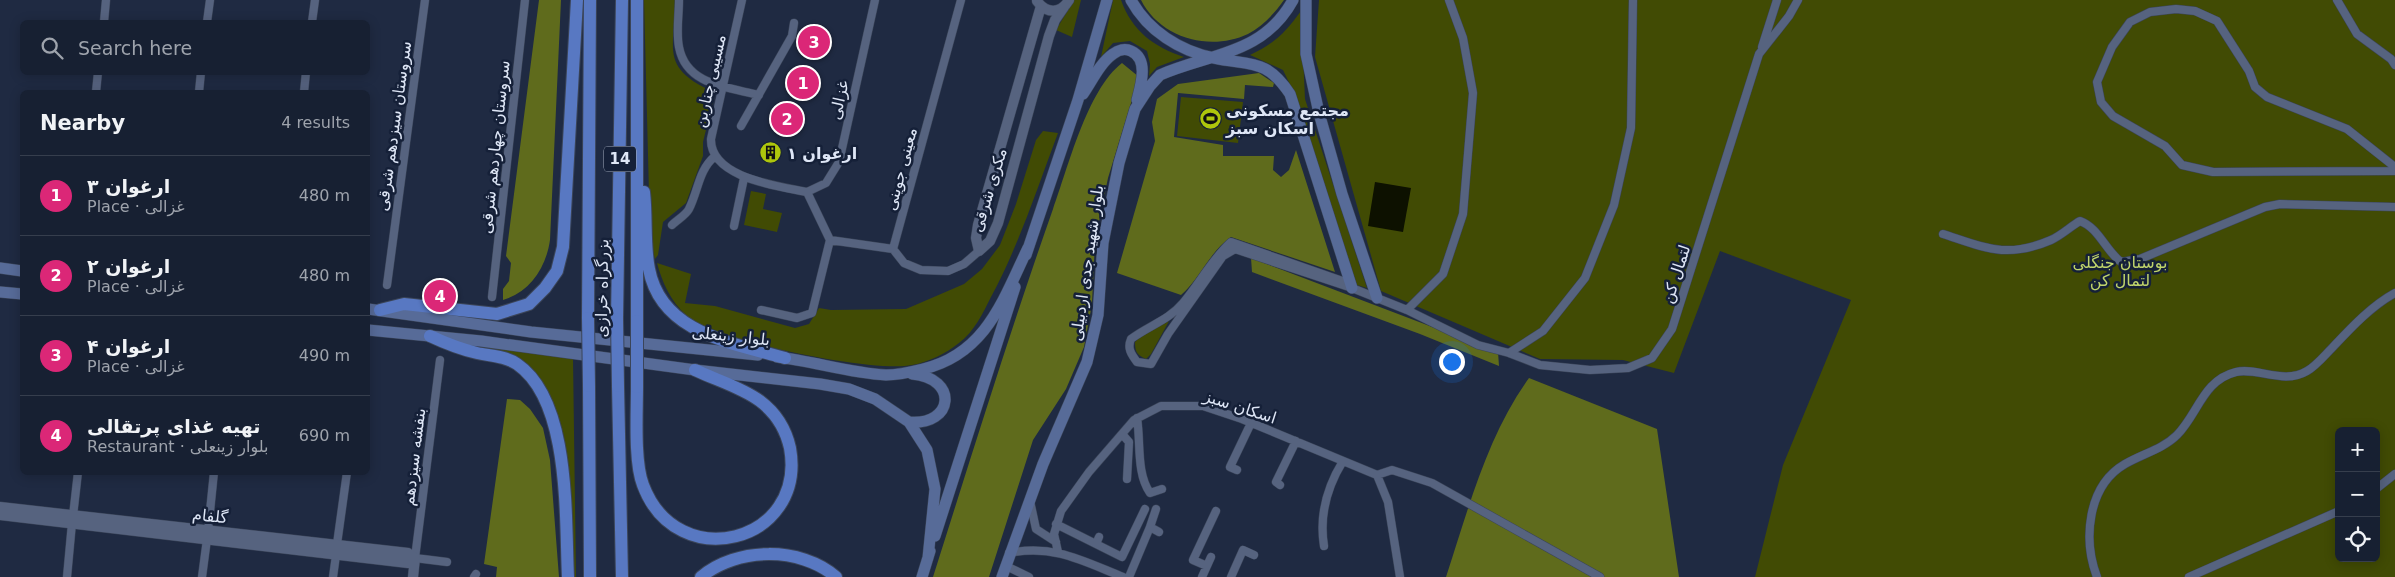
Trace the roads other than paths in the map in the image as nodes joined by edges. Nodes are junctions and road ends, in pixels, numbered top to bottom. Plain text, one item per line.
1 (106, 0) edge
2 (210, 0) edge
3 (315, 0) edge
4 (425, 0) edge
5 (525, 0) edge
6 (577, 0) edge
7 (590, 0) edge
8 (622, 0) edge
9 (637, 0) edge
10 (679, 0) edge
11 (742, 0) edge
12 (876, 0) edge
13 (961, 0) edge
14 (1107, 0) edge
15 (1131, 0) edge
16 (1293, 0) edge
17 (1306, 0) edge
18 (1449, 0) edge
19 (1633, 0) edge
20 (1776, 0) edge
21 (1798, 0) edge
22 (2337, 0) edge
23 (1039, 3) edge
24 (1066, 4) edge
25 (104, 20) edge
26 (207, 20) edge
27 (312, 20) edge
28 (794, 23) dead end
29 (1760, 54) junction
30 (1214, 58) junction
31 (2395, 65) edge
32 (98, 75) edge
33 (201, 75) edge
34 (306, 75) edge
35 (723, 86) junction
36 (96, 90) edge
37 (199, 90) edge
38 (304, 90) edge
39 (759, 96) junction
40 (1078, 100) junction
41 (1135, 109) junction
42 (638, 126) junction
43 (741, 126) dead end
44 (715, 156) junction
45 (2395, 167) edge
46 (2395, 171) edge
47 (744, 178) junction
48 (807, 192) junction
49 (2395, 207) edge
50 (672, 225) dead end
51 (734, 226) dead end
52 (1943, 234) dead end
53 (830, 240) junction
54 (1028, 248) junction
55 (894, 249) junction
56 (979, 251) junction
57 (0, 268) edge
58 (20, 271) edge
59 (387, 285) dead end
60 (1351, 286) junction
61 (0, 292) edge
62 (2395, 293) edge
63 (20, 294) edge
64 (492, 297) dead end
65 (1377, 298) junction
66 (374, 309) edge
67 (760, 310) dead end
68 (1407, 310) junction
69 (370, 330) edge
70 (430, 336) junction
71 (1509, 353) junction
72 (785, 358) junction
73 (440, 360) dead end
74 (695, 370) junction
75 (905, 374) junction
76 (1138, 418) junction
77 (909, 422) junction
78 (1251, 423) junction
79 (1122, 434) junction
80 (1296, 441) junction
81 (1342, 461) junction
82 (1238, 470) dead end
83 (2395, 474) edge
84 (78, 475) edge
85 (214, 475) edge
86 (347, 475) edge
87 (1377, 475) junction
88 (1127, 479) dead end
89 (1280, 485) dead end
90 (2380, 485) edge
91 (1162, 489) dead end
92 (1030, 500) junction
93 (0, 507) edge
94 (1145, 508) dead end
95 (1156, 510) dead end
96 (1216, 511) dead end
97 (2335, 513) edge
98 (0, 515) edge
99 (73, 520) junction
100 (1056, 524) junction
101 (1150, 527) junction
102 (1159, 532) dead end
103 (207, 535) junction
104 (1056, 542) junction
105 (1324, 546) dead end
106 (336, 550) junction
107 (1058, 552) junction
108 (1009, 553) junction
109 (1254, 555) dead end
110 (1211, 557) dead end
111 (415, 558) junction
112 (928, 558) junction
113 (447, 562) dead end
114 (1207, 566) junction
115 (1004, 572) edge
116 (1026, 576) edge
117 (67, 577) edge
118 (202, 577) edge
119 (333, 577) edge
120 (413, 577) edge
121 (568, 577) edge
122 (590, 577) edge
123 (622, 577) edge
124 (701, 577) edge
125 (836, 577) edge
126 (922, 577) edge
127 (1123, 577) edge
128 (1129, 577) edge
129 (1202, 577) edge
130 (1231, 577) edge
131 (1400, 577) edge
132 (1600, 577) edge
133 (2097, 577) edge
134 (2189, 577) edge

1 - 25 street
2 - 26 street
3 - 27 street
4 - 59 street, سروستان سیزدهم شرقی
5 - 64 street, سروستان چهاردهم شرقی
6 - 66 highway
7 - 122 highway, بزرگراه خرازی / 14, bridge
8 - 123 highway, بزرگراه خرازی / 14, bridge
9 - 42 highway
10 - 35 street
11 - 35 street, مسیبی چناربن
12 - 48 street, غزالی
13 - 55 street, معینی جوینی
14 - 40 main road
15 - 30 main road
16 - 30 main road, بلوار شهید جدی اردبیلی
17 - 65 main road
18 - 68 street
19 - 71 street
20 - 29 street, لتمال کن
21 - 29 street, لتمال کن
22 - 31 street
23 - 24 street
23 - 56 street, مکری شرقی
24 - 56 street, مکری شرقی
28 - 39 street
29 - 71 street, لتمال کن
30 - 41 main road, بلوار شهید جدی اردبیلی
30 - 60 main road
32 - 36 street
33 - 37 street
34 - 38 street
35 - 39 street
35 - 44 street, مسیبی چناربن
39 - 43 street
40 - 41 main road
40 - 54 main road
41 - 92 main road, بلوار شهید جدی اردبیلی
42 - 72 highway
42 - 74 highway, bridge
44 - 47 street
44 - 50 street
45 - 46 street
47 - 48 street
47 - 51 street
48 - 53 street
49 - 52 street
53 - 55 street
53 - 67 street
54 - 75 main road, بلوار زینعلی
54 - 112 main road
55 - 56 street
57 - 58 main road
60 - 60 street
60 - 65 street, لتمال کن
61 - 63 main road
62 - 133 street
65 - 68 street, لتمال کن
66 - 72 main road, بلوار زینعلی
68 - 71 street, لتمال کن
69 - 70 main road
70 - 74 main road
70 - 121 highway
72 - 75 main road, بلوار زینعلی
73 - 111 street, بنفشه سیزدهم
74 - 77 main road
75 - 77 main road
76 - 78 street, اسکان سبز
76 - 79 street, اسکان سبز
76 - 91 street
77 - 112 main road
78 - 80 street, اسکان سبز
78 - 82 street
79 - 88 street
79 - 100 street, اسکان سبز
80 - 81 street, اسکان سبز
80 - 89 street
81 - 87 street, اسکان سبز
81 - 105 street
83 - 90 street
84 - 99 street
85 - 103 street
86 - 106 street
87 - 131 street
87 - 132 street
92 - 104 street
92 - 108 main road, بلوار شهید جدی اردبیلی
93 - 99 street, گلفام
94 - 100 street
95 - 101 street
96 - 114 street
97 - 134 street
98 - 99 street, گلفام
99 - 103 street, گلفام
99 - 117 street
100 - 104 street, اسکان سبز
101 - 102 street
101 - 128 street
103 - 106 street, گلفام
103 - 118 street
104 - 107 street, اسکان سبز
106 - 111 street, گلفام
106 - 119 street
107 - 108 street
107 - 127 street
108 - 115 main road, بلوار شهید جدی اردبیلی
109 - 130 street
110 - 114 street
111 - 113 street, گلفام
111 - 120 street
112 - 126 main road
114 - 129 street
115 - 116 street
124 - 125 highway

